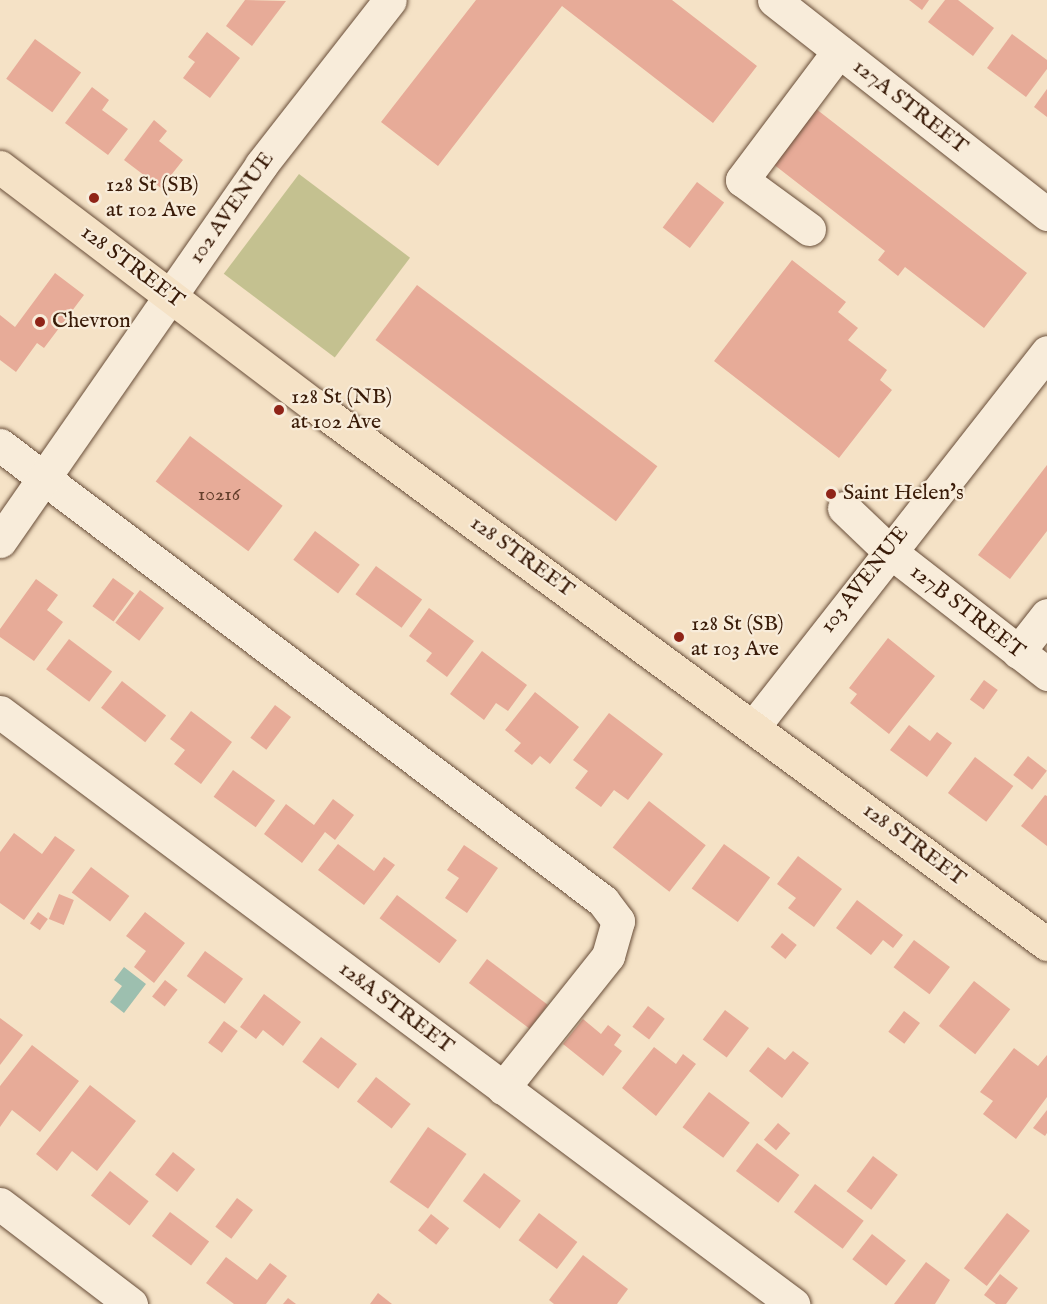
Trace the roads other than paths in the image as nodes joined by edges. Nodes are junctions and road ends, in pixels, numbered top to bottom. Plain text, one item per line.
1 (390, 0) edge
2 (774, 0) edge
3 (839, 51) junction
4 (0, 168) edge
5 (1047, 214) edge
6 (809, 229) dead end
7 (170, 296) junction
8 (1047, 352) edge
9 (0, 445) edge
10 (45, 479) junction
11 (844, 508) dead end
12 (0, 540) edge
13 (888, 550) junction
14 (1047, 615) edge
15 (1018, 652) junction
16 (1047, 674) edge
17 (0, 712) edge
18 (753, 726) junction
19 (1047, 944) edge
20 (503, 1088) junction
21 (0, 1204) edge
22 (131, 1304) edge
23 (793, 1304) edge

1 - 7 street, 102 AVENUE
2 - 3 street, 127A STREET
3 - 5 street, 127A STREET
3 - 6 street
4 - 7 main road, 128 STREET
7 - 10 street, 102 AVENUE
7 - 18 main road, 128 STREET
8 - 13 street, 103 AVENUE
9 - 10 street
10 - 12 street, 102 AVENUE
10 - 20 street
11 - 13 street, 127B STREET
13 - 15 street, 127B STREET
13 - 18 street, 103 AVENUE
14 - 15 street
15 - 16 street, 127B STREET
17 - 20 street, 128A STREET
18 - 19 main road, 128 STREET
20 - 23 street, 128A STREET
21 - 22 street

